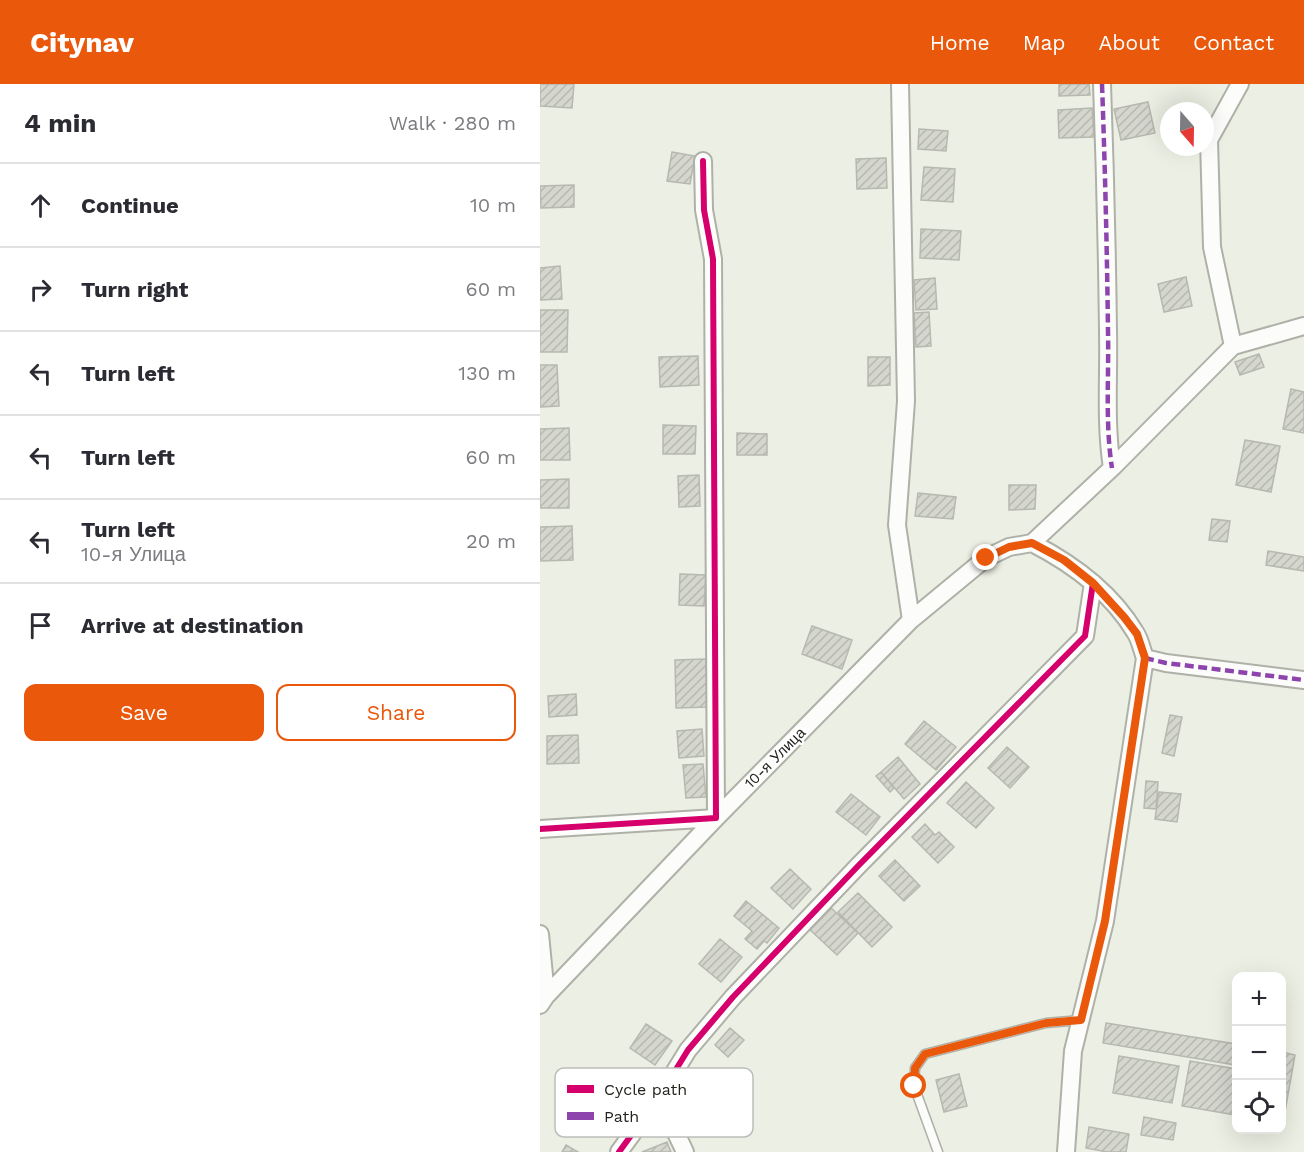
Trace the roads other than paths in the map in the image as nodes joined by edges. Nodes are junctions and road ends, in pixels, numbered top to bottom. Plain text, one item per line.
1 (900, 84) edge
2 (1102, 84) edge
3 (1240, 84) edge
4 (703, 161) dead end
5 (1304, 326) edge
6 (1233, 346) junction
7 (1112, 468) junction
8 (1032, 543) junction
9 (1093, 583) junction
10 (911, 620) junction
11 (1145, 658) junction
12 (1304, 680) edge
13 (716, 818) junction
14 (540, 829) edge
15 (540, 934) edge
16 (543, 1000) edge
17 (1081, 1020) junction
18 (677, 1068) edge
19 (630, 1137) edge
20 (678, 1137) edge
21 (619, 1152) edge
22 (685, 1152) edge
23 (938, 1152) edge
24 (1066, 1152) edge

1 - 10 street
2 - 7 street
3 - 6 street
4 - 13 street
5 - 6 street
6 - 7 street
7 - 8 street
8 - 9 street
8 - 10 street, 10-я Улица
9 - 11 street
9 - 18 street
10 - 13 street, 10-я Улица
11 - 12 street
11 - 17 street
13 - 14 street
13 - 16 street, 10-я Улица
15 - 16 street
17 - 23 lane
17 - 24 street
19 - 21 street
20 - 22 street

